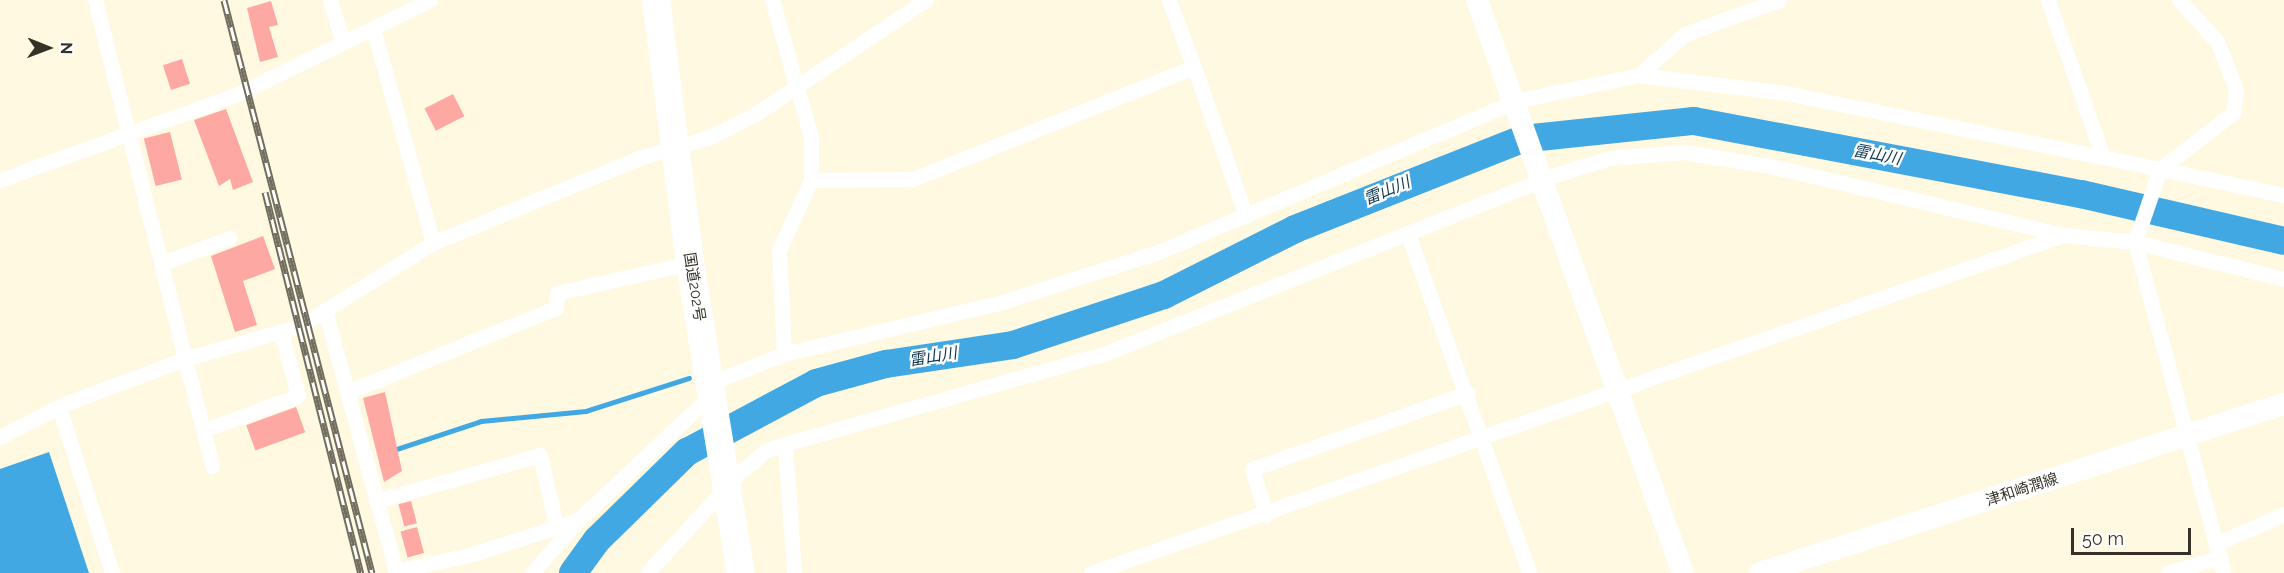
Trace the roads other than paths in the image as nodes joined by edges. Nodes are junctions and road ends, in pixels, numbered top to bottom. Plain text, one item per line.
1 (95, 0) edge
2 (330, 0) edge
3 (430, 0) edge
4 (656, 0) edge
5 (772, 0) edge
6 (926, 0) edge
7 (1169, 0) edge
8 (1779, 0) edge
9 (2048, 0) edge
10 (2179, 0) edge
11 (1480, 1) edge
12 (1757, 4) edge
13 (373, 28) junction
14 (343, 43) junction
15 (1194, 67) junction
16 (1639, 75) junction
17 (797, 81) junction
18 (1515, 101) junction
19 (128, 129) junction
20 (673, 149) junction
21 (2103, 157) junction
22 (2159, 172) junction
23 (1543, 179) junction
24 (0, 180) edge
25 (811, 180) junction
26 (2284, 195) edge
27 (1246, 216) junction
28 (2064, 235) junction
29 (1409, 237) junction
30 (229, 238) dead end
31 (2136, 238) junction
32 (433, 243) junction
33 (163, 263) junction
34 (690, 264) junction
35 (2284, 279) edge
36 (326, 314) junction
37 (281, 331) junction
38 (784, 354) junction
39 (188, 358) junction
40 (1619, 390) junction
41 (347, 392) junction
42 (1468, 393) junction
43 (711, 397) junction
44 (2284, 404) edge
45 (58, 407) junction
46 (204, 430) junction
47 (0, 437) edge
48 (2188, 438) junction
49 (1486, 439) junction
50 (785, 444) junction
51 (212, 467) dead end
52 (727, 492) junction
53 (376, 501) junction
54 (1266, 514) junction
55 (2284, 514) edge
56 (578, 520) junction
57 (556, 525) junction
58 (2219, 550) junction
59 (112, 573) edge
60 (532, 573) edge
61 (647, 573) edge
62 (741, 573) edge
63 (794, 573) edge
64 (1091, 573) edge
65 (1529, 573) edge
66 (1683, 573) edge
67 (1760, 573) edge
68 (2167, 573) edge
69 (2224, 573) edge

1 - 19 street
2 - 14 street
3 - 13 street
4 - 20 highway, 国道202号
5 - 17 street
6 - 17 street
7 - 15 street
8 - 12 street
9 - 21 street
10 - 22 street
11 - 18 street
12 - 16 street
13 - 14 street
13 - 32 street
14 - 19 street
15 - 25 street
15 - 27 street
16 - 18 street
16 - 21 street
17 - 20 street
17 - 25 street
18 - 23 street
18 - 27 street
19 - 24 street
19 - 33 street
20 - 32 street
20 - 34 highway, 国道202号
21 - 22 street
22 - 26 street
22 - 31 street
23 - 28 street
23 - 29 street
23 - 40 street
25 - 38 street
27 - 38 street
28 - 31 street
28 - 40 street
29 - 42 street
29 - 50 street
30 - 33 street
31 - 35 street
31 - 48 street
32 - 36 street
33 - 39 street
34 - 41 street
34 - 43 highway, 国道202号
36 - 37 street
36 - 41 street
37 - 39 street
37 - 46 street
38 - 43 street
39 - 45 street
39 - 46 street
40 - 49 street
40 - 66 street
41 - 53 street
42 - 49 street
42 - 54 street
43 - 52 highway, 国道202号
43 - 56 street
44 - 48 street, 津和崎潤線
45 - 47 street
45 - 59 street
46 - 51 street
48 - 58 street
48 - 67 street, 津和崎潤線
49 - 54 street
49 - 65 street
50 - 52 street
50 - 63 street
52 - 61 street
52 - 62 highway, 国道202号
53 - 57 street
53 - 57 street
54 - 64 street
55 - 58 street
56 - 57 street
56 - 60 street
58 - 68 street
58 - 69 street

